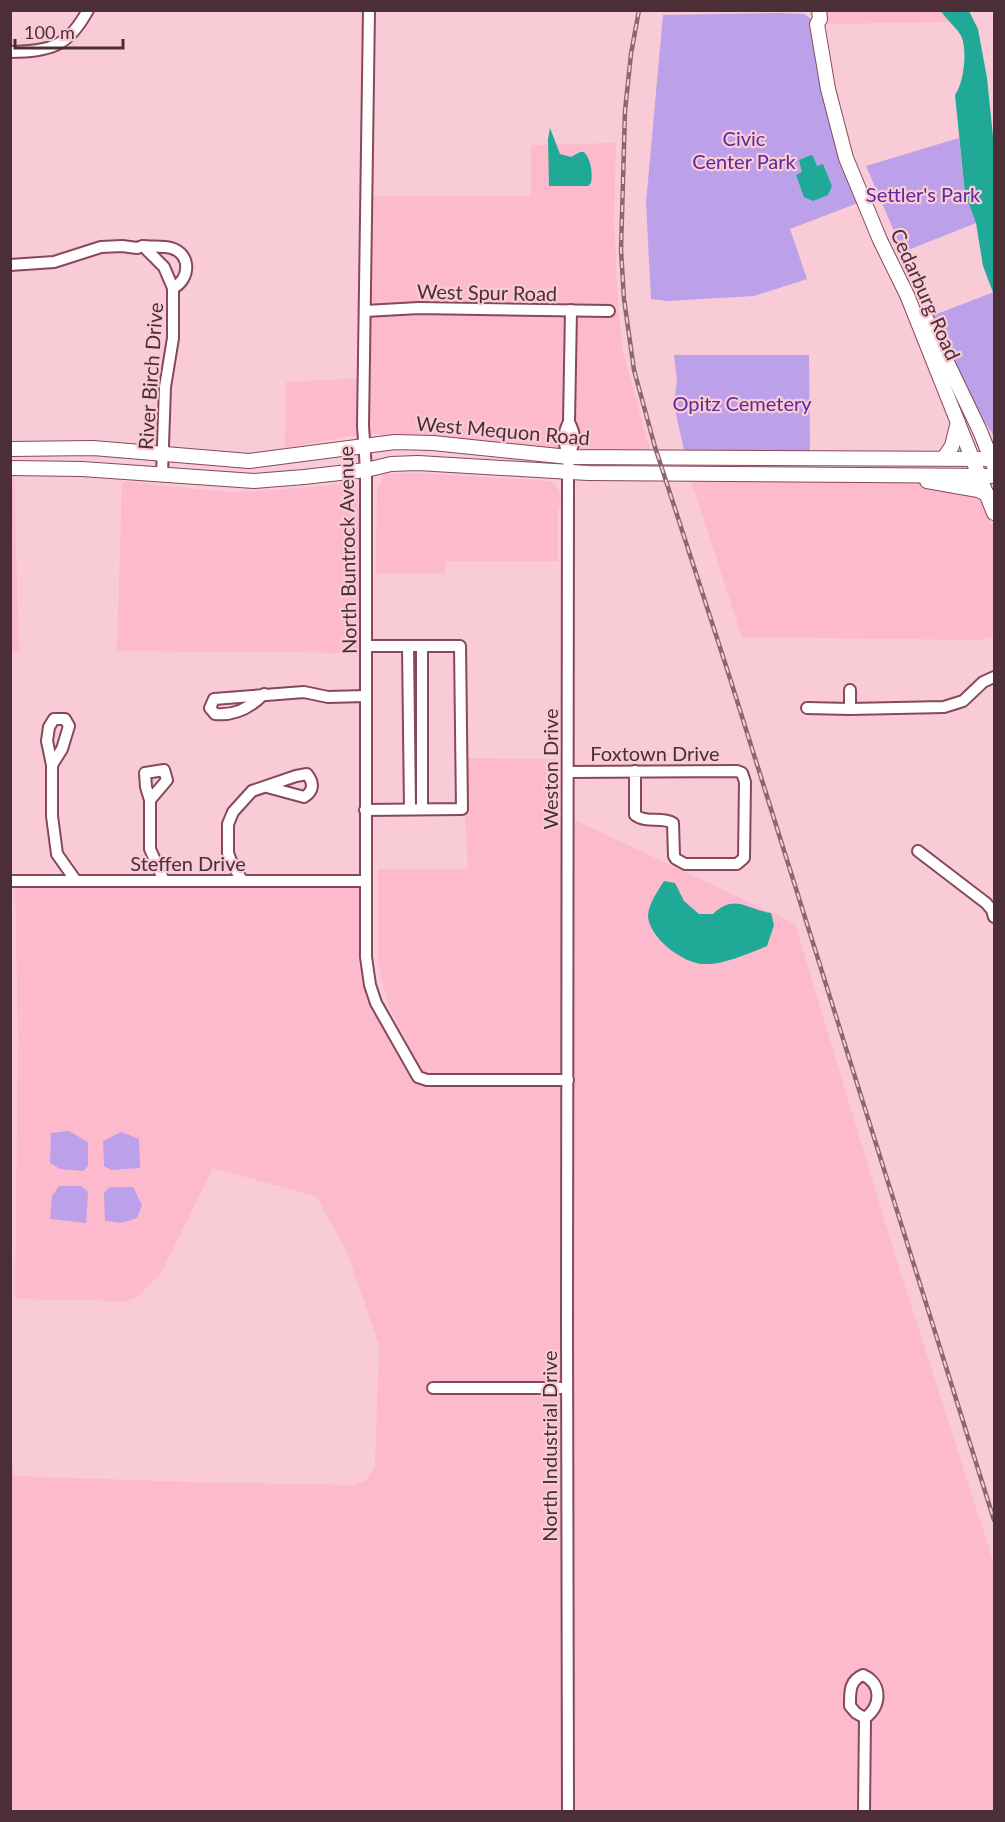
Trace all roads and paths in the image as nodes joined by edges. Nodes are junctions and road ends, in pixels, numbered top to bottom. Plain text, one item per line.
1 (88, 10) edge
2 (369, 10) edge
3 (819, 15) edge
4 (10, 52) edge
5 (143, 246) junction
6 (10, 265) edge
7 (172, 288) junction
8 (571, 310) junction
9 (365, 311) junction
10 (609, 311) dead end
11 (958, 422) junction
12 (980, 431) junction
13 (994, 440) edge
14 (364, 445) junction
15 (10, 449) edge
16 (163, 455) junction
17 (569, 457) junction
18 (770, 457) junction
19 (944, 458) junction
20 (994, 463) edge
21 (975, 466) junction
22 (10, 468) edge
23 (366, 470) junction
24 (568, 472) junction
25 (162, 474) junction
26 (770, 474) junction
27 (905, 475) junction
28 (994, 476) edge
29 (987, 494) junction
30 (994, 513) edge
31 (366, 646) junction
32 (408, 646) junction
33 (422, 646) junction
34 (994, 677) edge
35 (850, 690) dead end
36 (264, 694) dead end
37 (366, 696) junction
38 (807, 708) dead end
39 (850, 710) junction
40 (52, 765) dead end
41 (635, 771) junction
42 (568, 772) junction
43 (267, 787) dead end
44 (150, 800) dead end
45 (410, 809) junction
46 (422, 809) junction
47 (365, 810) junction
48 (918, 851) dead end
49 (242, 880) junction
50 (10, 881) edge
51 (76, 881) junction
52 (164, 881) junction
53 (365, 881) junction
54 (994, 917) edge
55 (568, 1080) junction
56 (434, 1388) dead end
57 (567, 1388) junction
58 (865, 1718) dead end
59 (568, 1812) edge
60 (864, 1812) edge

1 - 4 street
2 - 9 street, North Buntrock Avenue
3 - 11 main road, Cedarburg Road
3 - 12 main road, Cedarburg Road
5 - 6 street
5 - 7 street, River Birch Drive
5 - 7 street
7 - 16 street, River Birch Drive
8 - 9 street, West Spur Road
8 - 10 street, West Spur Road
8 - 17 street, Weston Drive
9 - 14 street, North Buntrock Avenue
11 - 19 main road
11 - 21 main road, Cedarburg Road
12 - 13 main road
12 - 20 main road, Cedarburg Road
14 - 16 main road, West Mequon Road
14 - 17 main road, West Mequon Road
14 - 23 street, North Buntrock Avenue
15 - 16 main road, West Mequon Road
16 - 25 street, River Birch Drive
17 - 18 main road, West Mequon Road
17 - 24 street, Weston Drive
18 - 19 main road, West Mequon Road
18 - 26 main road
19 - 21 main road, West Mequon Road
20 - 21 main road, West Mequon Road
21 - 27 main road
21 - 28 main road, West Mequon Road
21 - 29 main road, Cedarburg Road
22 - 25 main road, West Mequon Road
23 - 24 main road, West Mequon Road
23 - 25 main road, West Mequon Road
23 - 31 street, North Buntrock Avenue
24 - 26 main road, West Mequon Road
24 - 42 street, Weston Drive
26 - 27 main road, West Mequon Road
27 - 29 main road
29 - 30 main road, Cedarburg Road
31 - 32 street
31 - 37 street, North Buntrock Avenue
32 - 33 street
32 - 45 street
33 - 46 street
33 - 46 street
34 - 39 street
35 - 39 street
36 - 37 street
37 - 47 street, North Buntrock Avenue
38 - 39 street
40 - 51 street
41 - 41 street, Foxtown Drive
41 - 42 street, Foxtown Drive
42 - 55 street, Weston Drive
43 - 49 street
44 - 52 street
45 - 46 street
45 - 47 street
47 - 53 street, North Buntrock Avenue
48 - 54 street
49 - 52 street, Steffen Drive
49 - 53 street, Steffen Drive
50 - 51 street, Steffen Drive
51 - 52 street, Steffen Drive
53 - 55 street, North Buntrock Avenue
55 - 57 street, North Industrial Drive
56 - 57 street
57 - 59 street, North Industrial Drive
58 - 60 street

